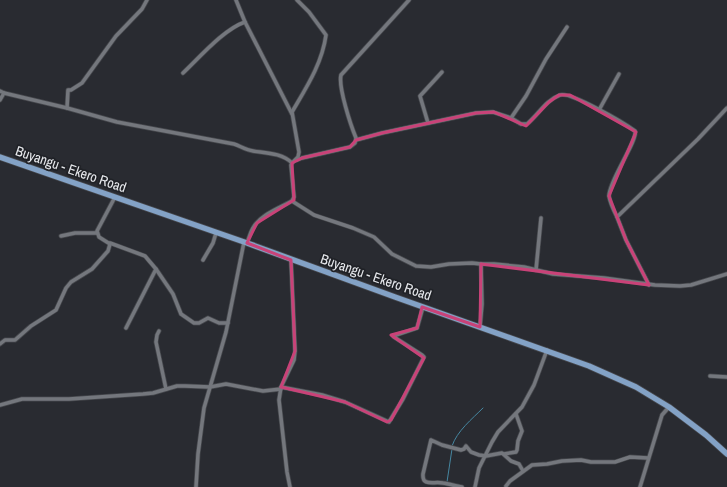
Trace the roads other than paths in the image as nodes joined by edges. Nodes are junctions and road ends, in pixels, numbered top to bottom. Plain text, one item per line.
1 (147, 0) edge
2 (236, 0) edge
3 (297, 0) edge
4 (408, 0) edge
5 (246, 22) junction
6 (568, 27) dead end
7 (183, 72) dead end
8 (442, 72) dead end
9 (619, 74) dead end
10 (2, 92) edge
11 (0, 100) edge
12 (68, 108) junction
13 (727, 108) edge
14 (599, 110) junction
15 (292, 114) junction
16 (511, 118) junction
17 (428, 123) junction
18 (356, 140) junction
19 (0, 157) edge
20 (292, 162) junction
21 (115, 198) junction
22 (292, 201) junction
23 (617, 217) junction
24 (541, 218) dead end
25 (97, 233) junction
26 (216, 233) junction
27 (60, 236) dead end
28 (110, 243) junction
29 (246, 243) junction
30 (203, 260) dead end
31 (291, 260) junction
32 (481, 264) junction
33 (156, 269) junction
34 (536, 270) junction
35 (727, 274) edge
36 (649, 284) junction
37 (423, 307) junction
38 (228, 323) junction
39 (480, 326) junction
40 (126, 328) dead end
41 (159, 331) dead end
42 (0, 344) edge
43 (547, 350) junction
44 (710, 376) dead end
45 (727, 377) edge
46 (210, 386) junction
47 (281, 388) junction
48 (166, 389) junction
49 (0, 405) edge
50 (669, 407) junction
51 (516, 414) junction
52 (504, 454) junction
53 (727, 454) edge
54 (486, 456) junction
55 (648, 458) junction
56 (523, 471) junction
57 (506, 486) dead end
58 (196, 487) edge
59 (290, 487) edge
60 (462, 487) edge
61 (475, 487) edge
62 (640, 487) edge

1 - 12 street
2 - 5 street
3 - 15 street
4 - 18 street
5 - 7 street
5 - 15 street
6 - 16 street
8 - 17 street
9 - 14 street
10 - 11 street
10 - 12 street
12 - 20 street
13 - 23 street
14 - 16 street
14 - 23 street
15 - 20 street
16 - 17 street
17 - 18 street
18 - 20 street
19 - 21 main road, Buyangu - Ekero Road
20 - 22 street
21 - 25 street
21 - 26 main road, Buyangu - Ekero Road
22 - 29 street
22 - 32 street
23 - 36 street
24 - 34 street
25 - 27 street
25 - 28 street
26 - 29 main road, Buyangu - Ekero Road
26 - 30 street
28 - 33 street
28 - 42 street
29 - 31 main road, Buyangu - Ekero Road
29 - 38 street
31 - 37 main road, Buyangu - Ekero Road
31 - 47 street
32 - 34 street
32 - 39 street
33 - 38 street
33 - 40 street
34 - 36 street
35 - 36 street
37 - 39 main road, Buyangu - Ekero Road
37 - 47 street
38 - 46 street
39 - 43 main road, Buyangu - Ekero Road
41 - 48 street
43 - 50 main road, Buyangu - Ekero Road
43 - 51 street
44 - 45 street
46 - 47 street
46 - 48 street
46 - 58 street
47 - 59 street
48 - 49 street
50 - 53 main road, Buyangu - Ekero Road
50 - 55 street
51 - 52 street
51 - 54 street
52 - 54 street
52 - 56 street
54 - 60 street
54 - 61 street
55 - 56 street
55 - 62 street
56 - 57 street

